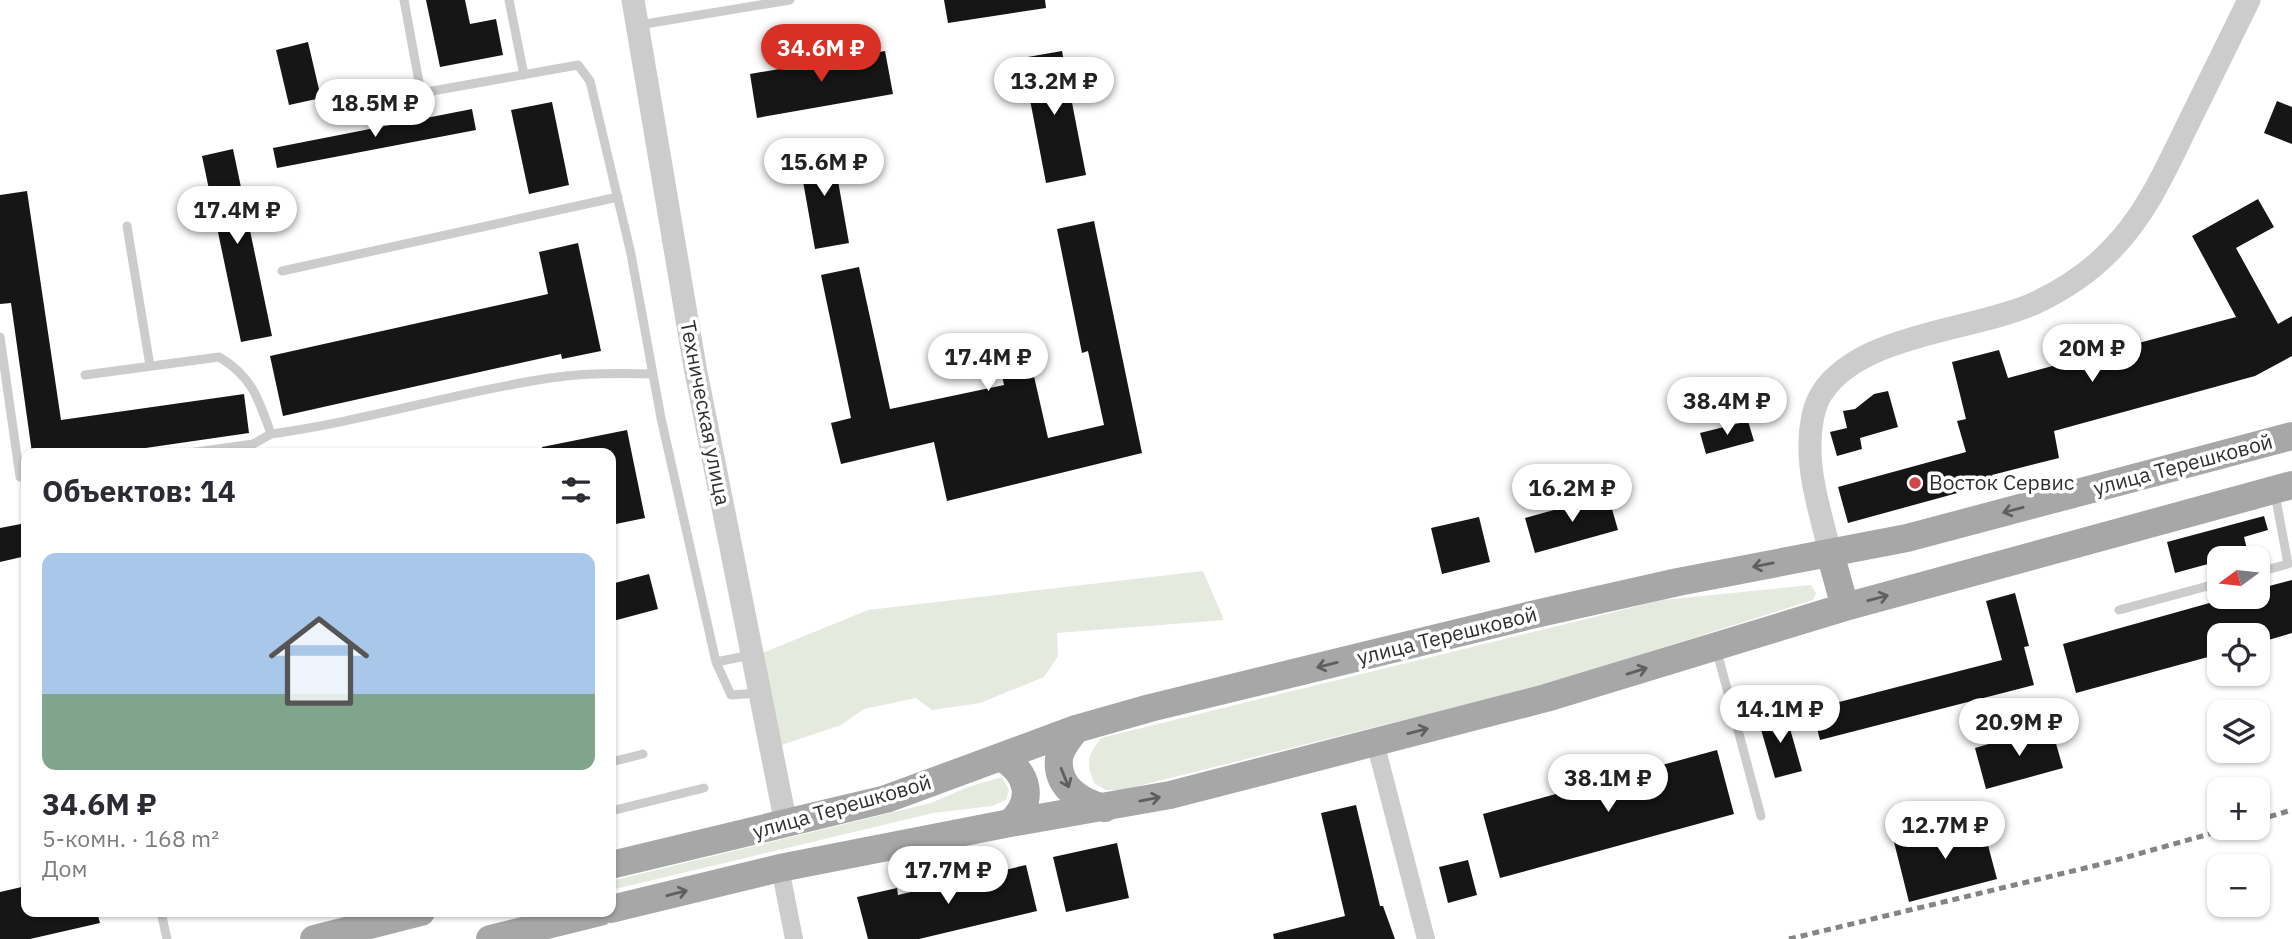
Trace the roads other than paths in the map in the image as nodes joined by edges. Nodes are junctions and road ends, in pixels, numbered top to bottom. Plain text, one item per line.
1 (404, 0) edge
2 (509, 0) edge
3 (633, 0) edge
4 (790, 0) edge
5 (2249, 0) edge
6 (637, 25) junction
7 (524, 75) junction
8 (618, 197) junction
9 (127, 226) dead end
10 (282, 271) dead end
11 (0, 337) edge
12 (150, 366) junction
13 (652, 374) junction
14 (85, 375) dead end
15 (271, 434) junction
16 (2292, 436) edge
17 (225, 448) edge
18 (21, 477) edge
19 (2283, 487) edge
20 (1830, 553) junction
21 (2270, 569) edge
22 (2207, 586) edge
23 (1845, 607) junction
24 (2119, 610) dead end
25 (1716, 647) junction
26 (751, 655) junction
27 (716, 662) junction
28 (759, 693) junction
29 (1076, 729) junction
30 (1375, 742) junction
31 (643, 754) dead end
32 (1001, 757) junction
33 (616, 761) edge
34 (704, 788) dead end
35 (1105, 808) junction
36 (616, 810) edge
37 (1760, 816) dead end
38 (1010, 823) junction
39 (786, 824) junction
40 (616, 864) edge
41 (780, 868) junction
42 (616, 908) edge
43 (162, 917) edge
44 (394, 917) edge
45 (553, 917) edge
46 (167, 939) edge
47 (314, 939) edge
48 (489, 939) edge
49 (794, 939) edge
50 (1426, 939) edge

1 - 7 lane
2 - 7 lane
3 - 6 street, Техническая улица
4 - 6 lane
5 - 20 street
6 - 26 street, Техническая улица
7 - 8 lane
8 - 10 lane
8 - 13 lane
9 - 12 lane
11 - 18 lane
12 - 14 lane
12 - 15 lane
13 - 15 lane
13 - 27 lane
15 - 17 lane
16 -> 20 main road, улица Терешковой
19 - 21 lane
23 -> 19 main road, улица Терешковой
20 - 23 main road
20 -> 29 main road, улица Терешковой
22 - 24 lane
23 - 25 main road, улица Терешковой
30 -> 25 main road, улица Терешковой
25 - 37 lane
26 - 27 lane
26 - 28 street, Техническая улица
27 - 28 lane
28 - 39 street, Техническая улица
29 - 32 main road, улица Терешковой
29 -> 35 main road
35 -> 30 main road, улица Терешковой
30 - 50 street
31 - 33 lane
32 - 38 main road
32 - 39 main road, улица Терешковой
34 - 36 lane
35 - 38 main road, улица Терешковой
38 - 41 main road, улица Терешковой
39 - 40 main road, улица Терешковой
42 -> 41 main road, улица Терешковой
41 - 49 street
43 - 46 lane
44 - 47 main road
45 - 48 main road

